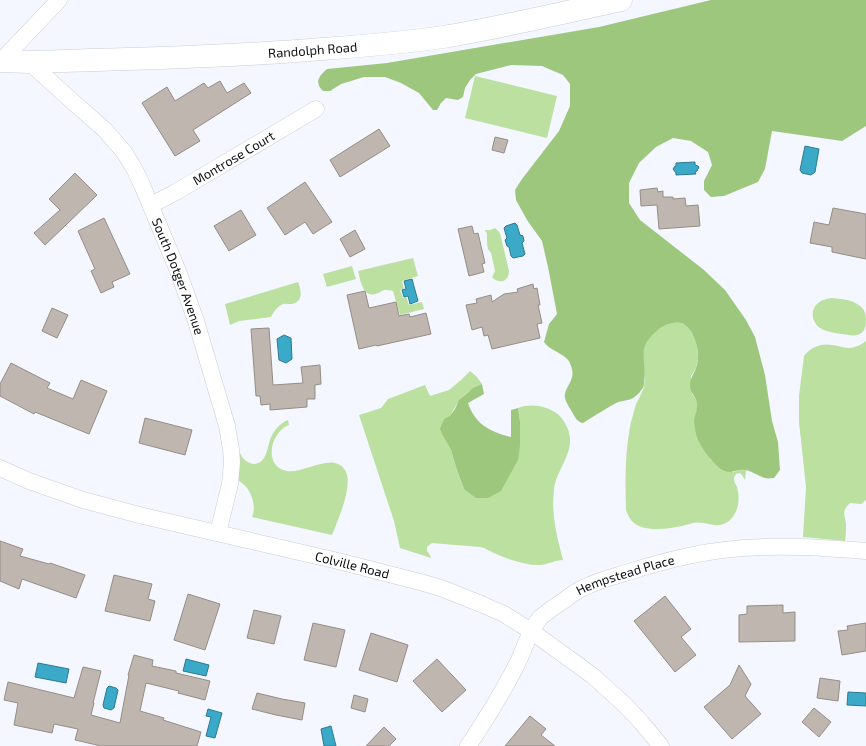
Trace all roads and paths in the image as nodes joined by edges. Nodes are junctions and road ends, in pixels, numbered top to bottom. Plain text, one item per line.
1 (59, 0) edge
2 (621, 0) edge
3 (0, 60) edge
4 (29, 62) junction
5 (316, 109) dead end
6 (151, 206) junction
7 (0, 468) edge
8 (218, 533) junction
9 (866, 551) edge
10 (531, 632) junction
11 (468, 746) edge
12 (662, 746) edge

1 - 3 street
2 - 4 main road, Randolph Road
3 - 4 main road, Randolph Road
4 - 6 street, South Dotger Avenue
5 - 6 street, Montrose Court
6 - 8 street, South Dotger Avenue
7 - 8 street, Colville Road
8 - 10 street, Colville Road
9 - 10 street, Hempstead Place
10 - 11 street, Hempstead Place
10 - 12 street, Colville Road

